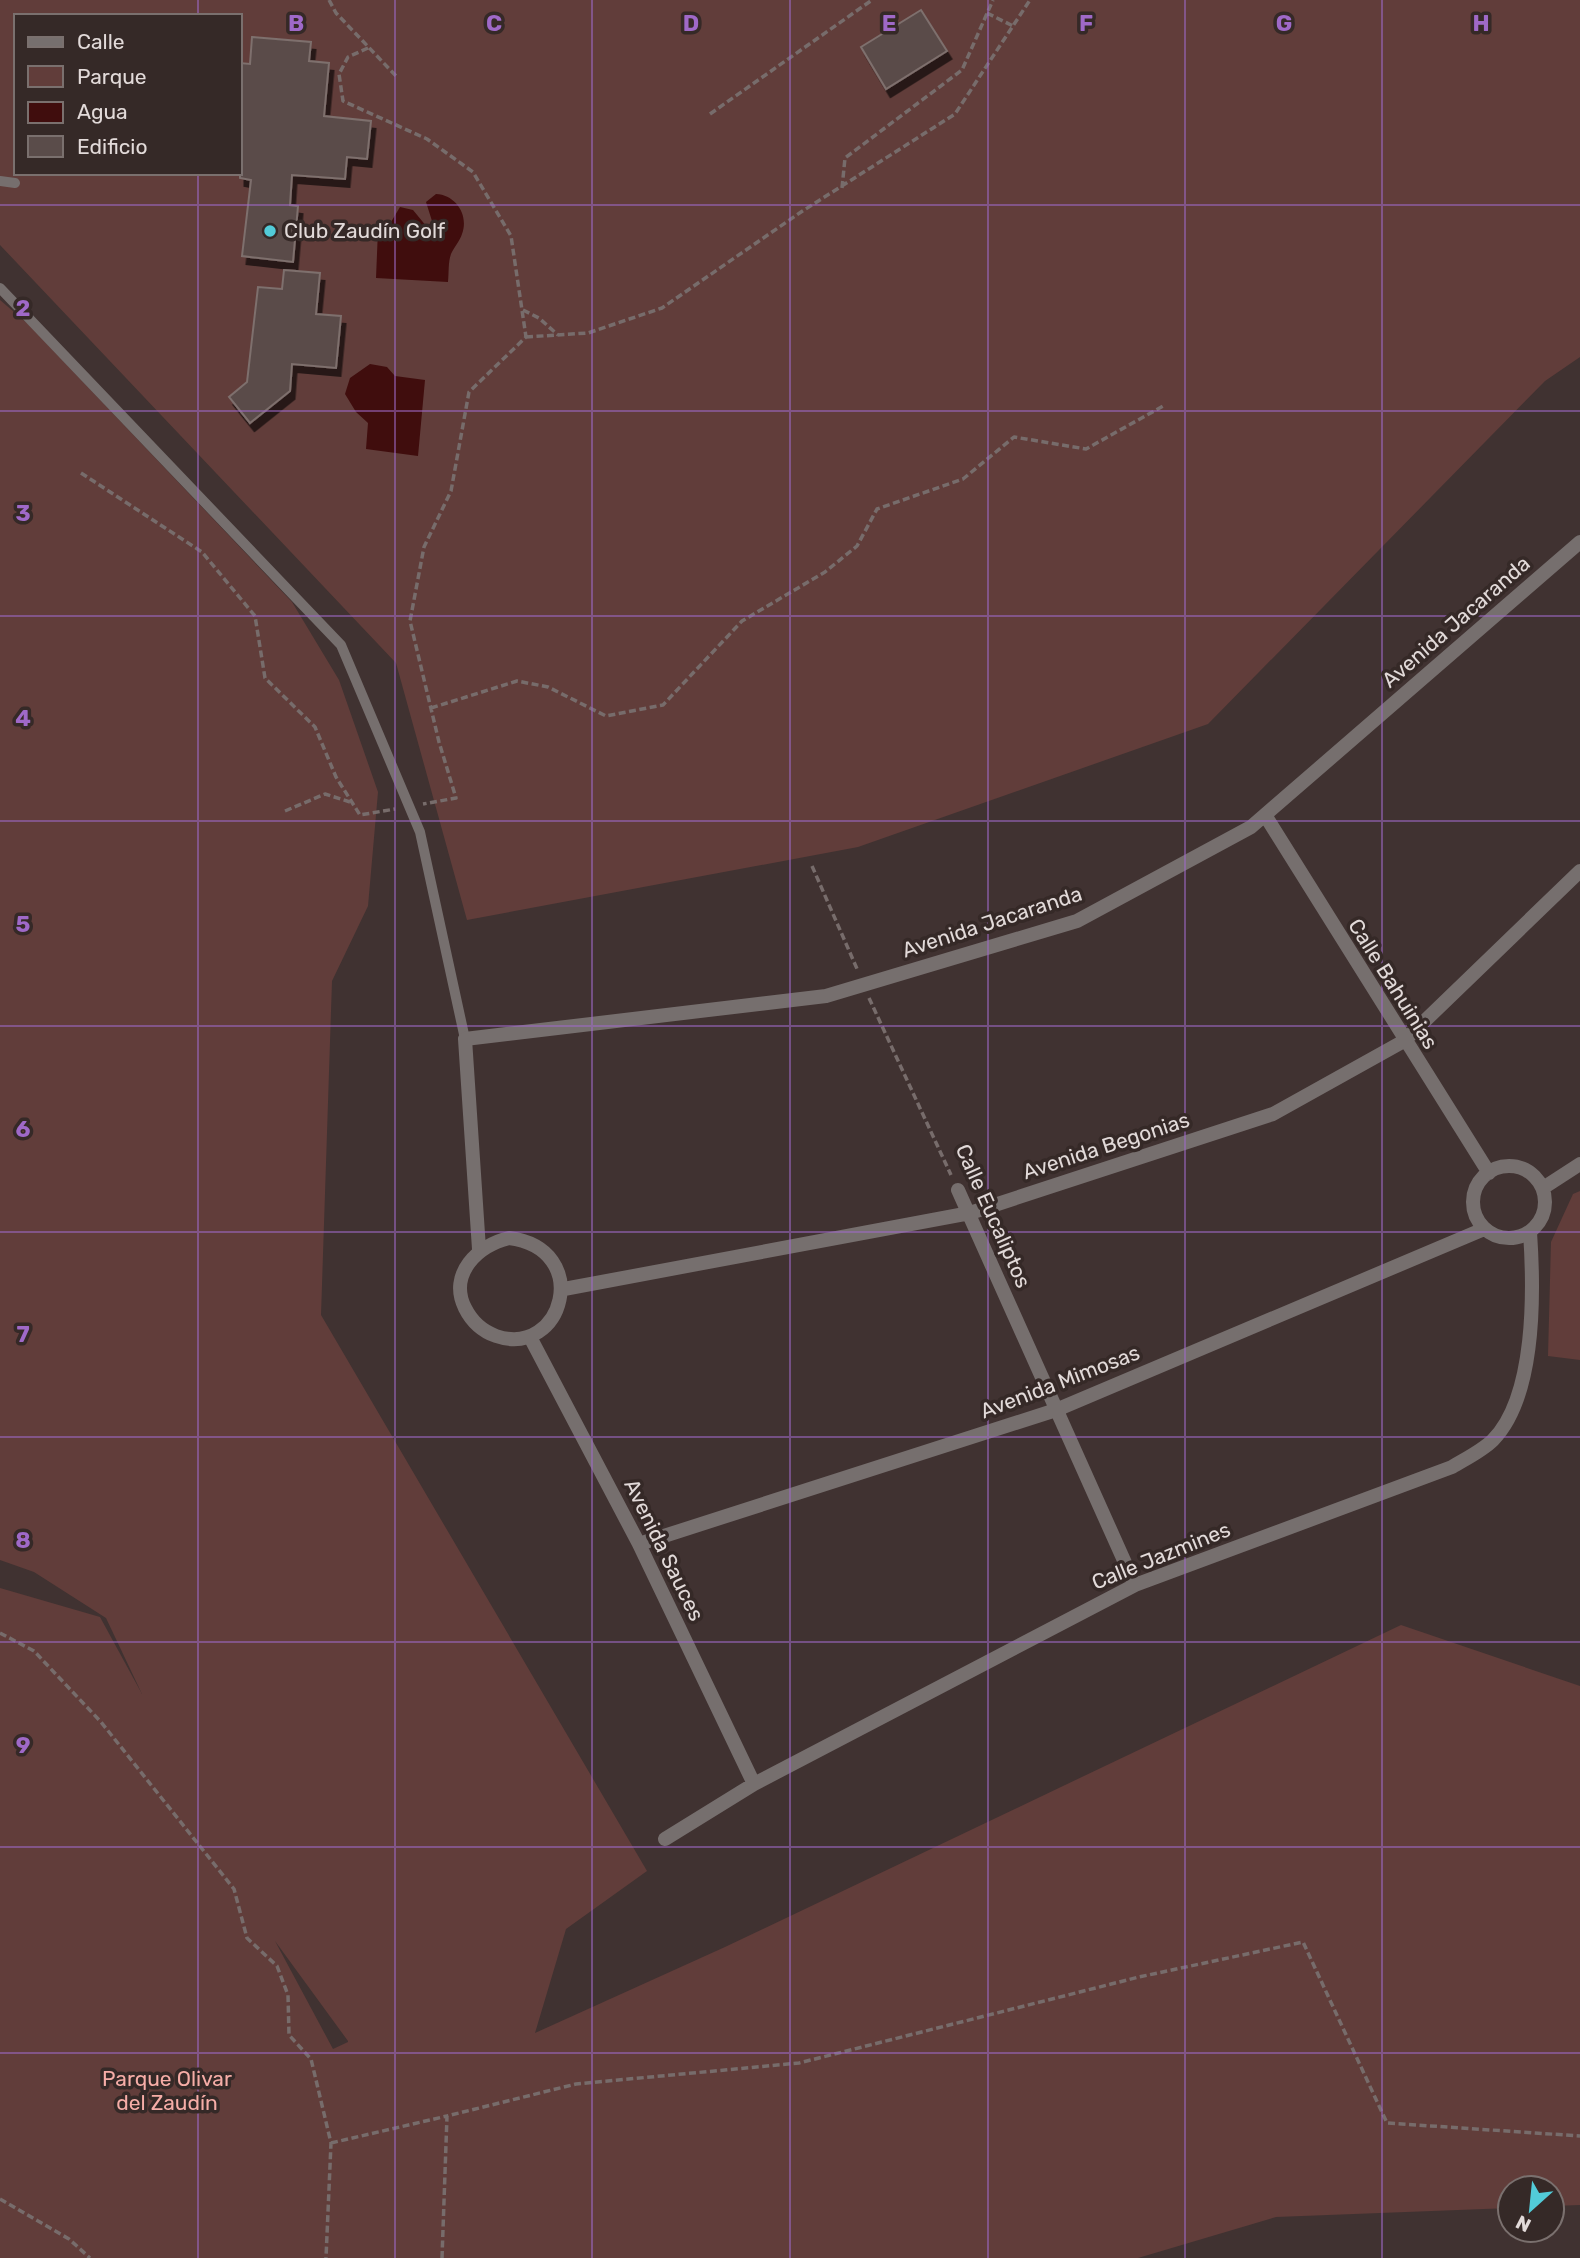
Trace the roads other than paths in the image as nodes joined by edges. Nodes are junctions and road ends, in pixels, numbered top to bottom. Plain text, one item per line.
1 (0, 181) edge
2 (15, 183) dead end
3 (0, 288) edge
4 (1580, 542) edge
5 (1265, 815) junction
6 (1580, 871) edge
7 (465, 1040) junction
8 (1404, 1041) junction
9 (1580, 1164) edge
10 (1489, 1173) junction
11 (1543, 1188) junction
12 (958, 1190) road end
13 (970, 1213) junction
14 (1485, 1229) junction
15 (1530, 1232) junction
16 (479, 1250) junction
17 (564, 1289) junction
18 (530, 1337) junction
19 (1056, 1410) junction
20 (639, 1544) junction
21 (1135, 1585) junction
22 (754, 1784) junction
23 (665, 1839) dead end

1 - 2 lane
3 - 7 lane
4 - 5 street, Avenida Jacaranda
5 - 7 street, Avenida Jacaranda
5 - 8 street, Calle Bahuinias
6 - 8 street, Avenida Begonias
7 - 16 street
8 - 10 street, Calle Bahuinias
8 - 13 street, Avenida Begonias
9 - 11 street
10 - 11 street
10 - 14 street
11 - 15 street
12 - 13 street, Calle Eucaliptos
13 - 17 street, Avenida Begonias
13 - 19 street, Calle Eucaliptos
14 - 15 street
14 - 19 street, Avenida Mimosas
15 - 21 street, Calle Jazmines
16 - 17 street
16 - 18 street
17 - 18 street
18 - 20 street, Avenida Sauces
19 - 20 street, Avenida Mimosas
19 - 21 street, Calle Eucaliptos
20 - 22 street, Avenida Sauces
21 - 22 street, Calle Jazmines
22 - 23 street, Calle Jazmines

